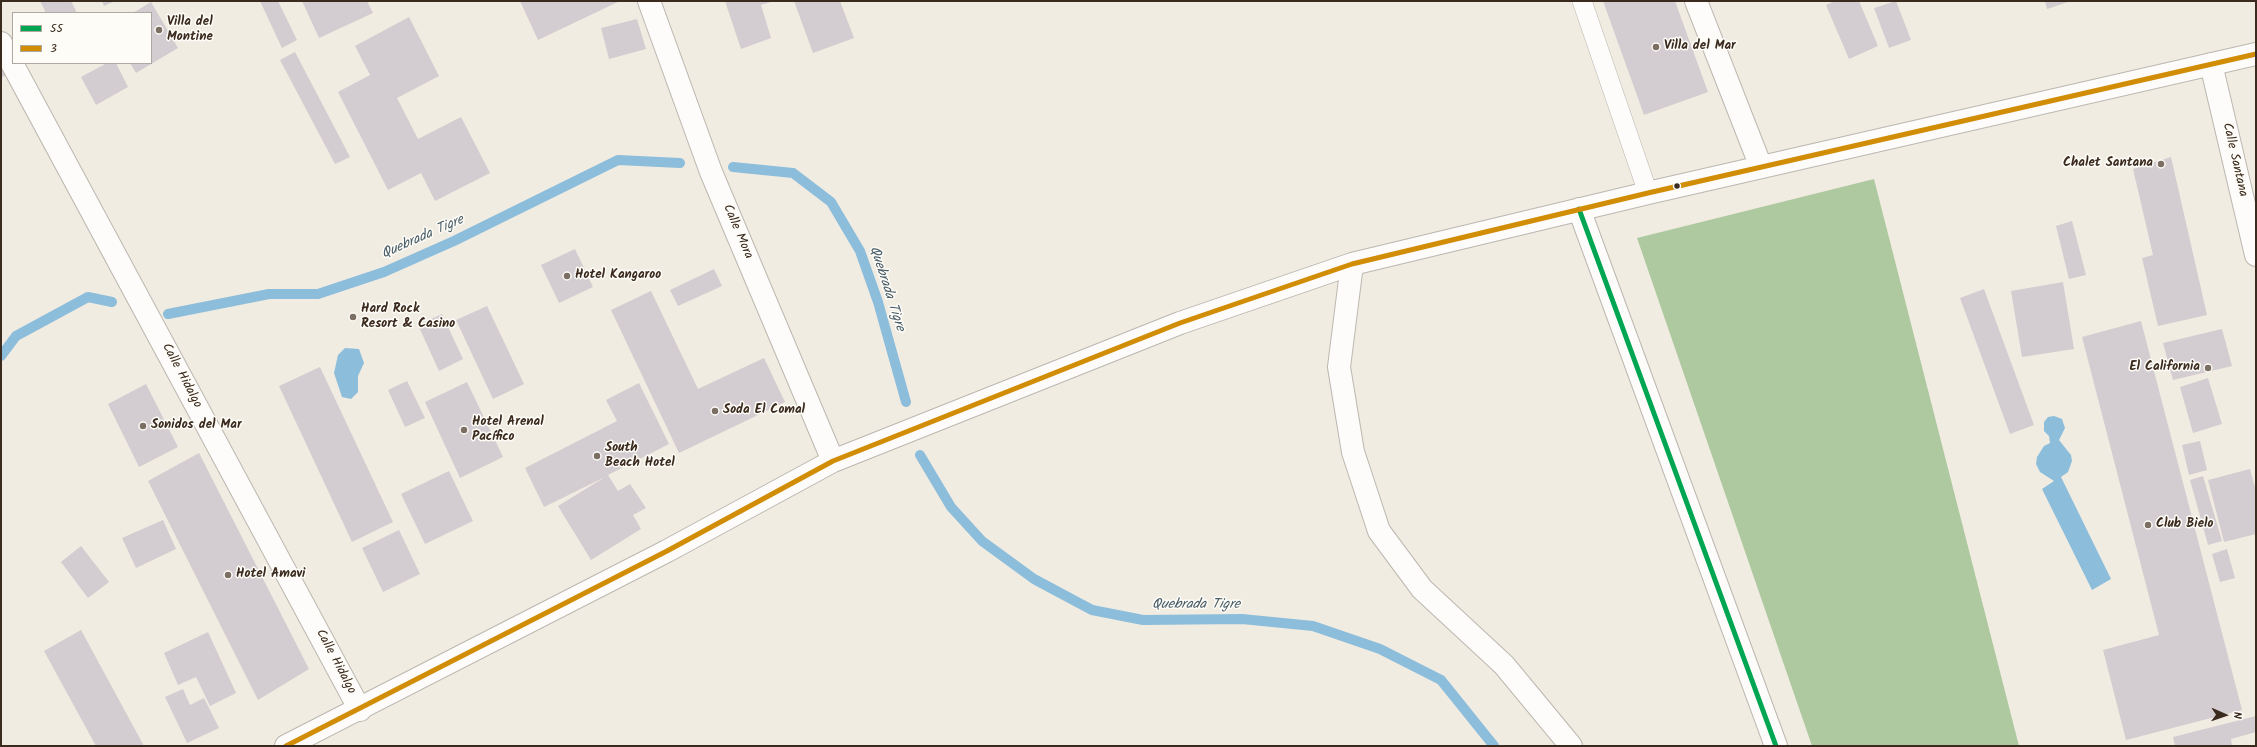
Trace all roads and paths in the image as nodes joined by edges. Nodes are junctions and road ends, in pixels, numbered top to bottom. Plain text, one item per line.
1 (649, 1) edge
2 (1582, 1) edge
3 (1696, 1) edge
4 (1, 43) edge
5 (2256, 54) edge
6 (12, 63) edge
7 (12, 64) edge
8 (2211, 64) junction
9 (1761, 167) junction
10 (1648, 193) junction
11 (1579, 210) junction
12 (2256, 255) edge
13 (1352, 264) junction
14 (833, 460) junction
15 (360, 710) junction
16 (286, 746) edge
17 (1571, 746) edge
18 (1776, 746) edge

1 - 14 street, Calle Mora
2 - 10 lane
3 - 9 street
4 - 6 street, Calle Hidalgo
5 - 8 street
7 - 15 street, Calle Hidalgo
8 - 9 street
8 - 12 street, Calle Santana
9 - 10 street
10 - 11 street
11 - 13 street
11 - 18 street
13 - 14 street
13 - 17 street
14 - 15 street
15 - 16 street

